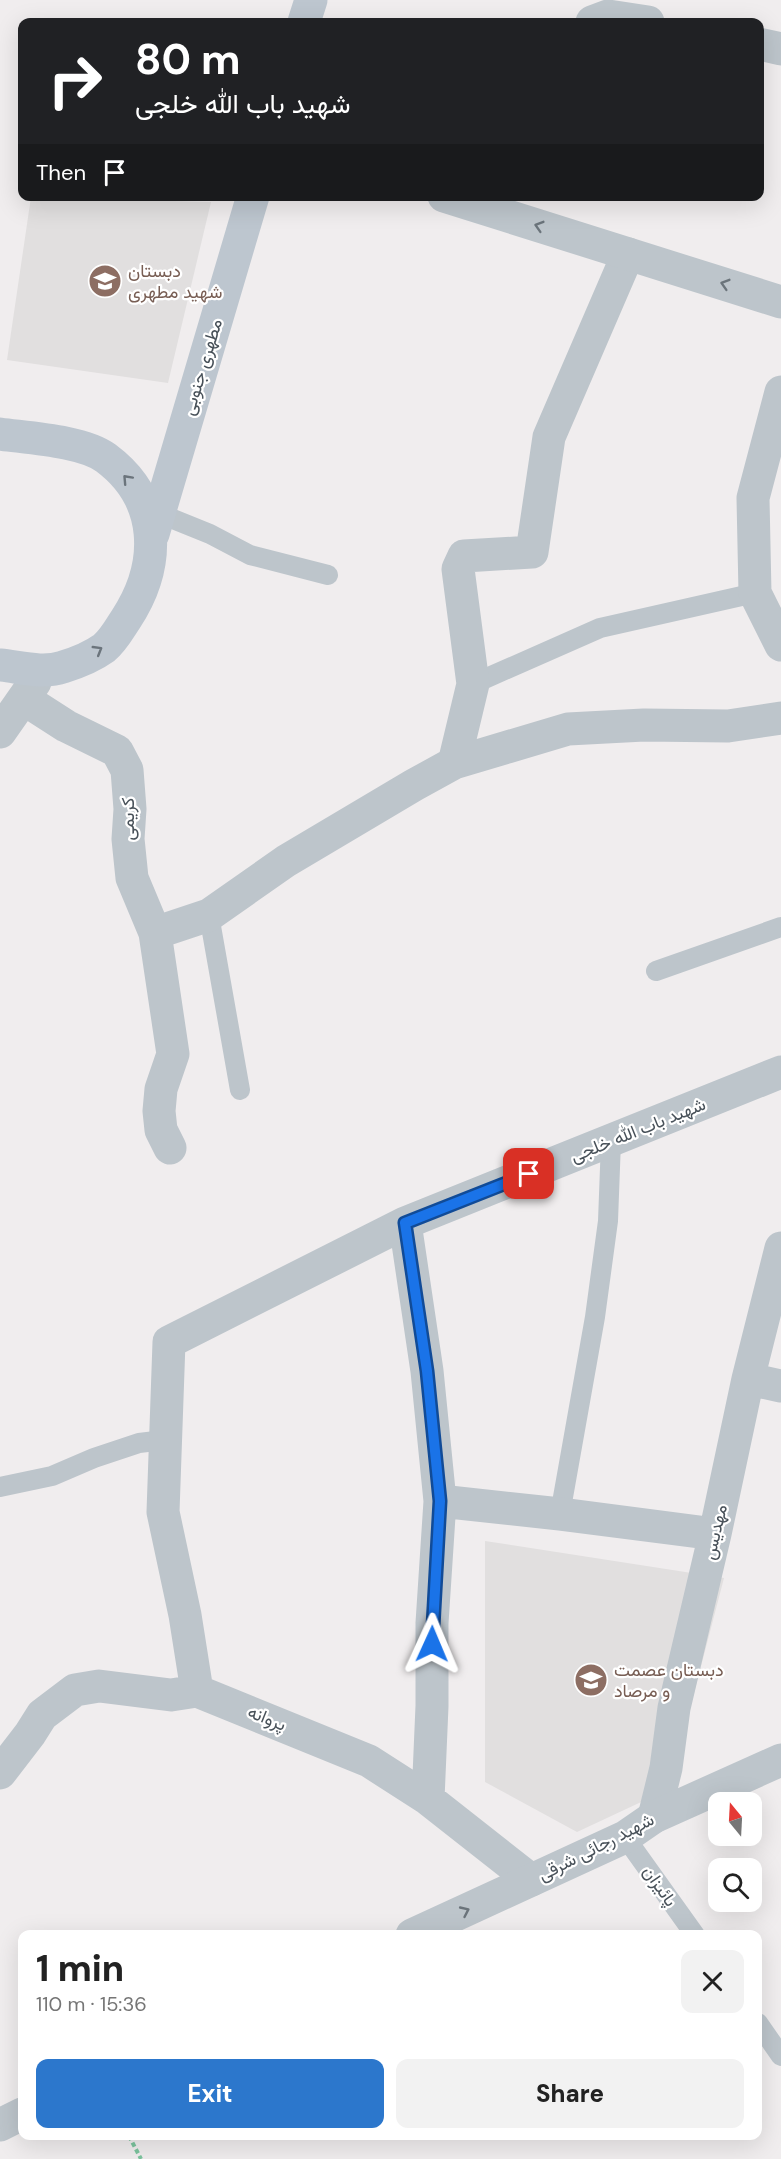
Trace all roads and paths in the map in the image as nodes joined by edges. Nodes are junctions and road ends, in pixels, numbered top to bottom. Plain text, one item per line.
1 (603, 18) edge
2 (621, 18) edge
3 (764, 45) edge
4 (781, 49) edge
5 (252, 201) edge
6 (460, 201) edge
7 (628, 254) junction
8 (781, 302) edge
9 (781, 392) edge
10 (0, 434) edge
11 (155, 526) junction
12 (327, 575) dead end
13 (755, 593) junction
14 (781, 645) edge
15 (0, 664) edge
16 (44, 671) junction
17 (473, 684) junction
18 (24, 699) junction
19 (781, 718) edge
20 (0, 732) edge
21 (454, 763) junction
22 (209, 915) junction
23 (781, 927) edge
24 (155, 933) junction
25 (656, 971) dead end
26 (781, 1072) edge
27 (240, 1090) dead end
28 (611, 1141) junction
29 (170, 1148) dead end
30 (405, 1223) junction
31 (781, 1248) edge
32 (748, 1379) junction
33 (781, 1386) edge
34 (164, 1440) junction
35 (0, 1488) edge
36 (440, 1501) junction
37 (560, 1514) junction
38 (715, 1533) junction
39 (197, 1690) junction
40 (781, 1760) edge
41 (0, 1773) edge
42 (428, 1799) junction
43 (654, 1817) junction
44 (625, 1837) junction
45 (531, 1880) junction
46 (423, 1930) edge
47 (691, 1930) edge
48 (762, 2029) edge
49 (781, 2056) edge
50 (18, 2116) edge
51 (0, 2125) edge
52 (131, 2140) edge
53 (141, 2159) edge

1 - 2 street
3 - 4 street
5 - 11 main road, مطهری جنوبی
7 -> 6 street
8 -> 7 street
7 - 17 street
9 - 13 street
11 -> 10 main road
11 - 12 lane
16 -> 11 main road
13 - 14 street
13 - 17 lane
15 - 16 main road
16 - 18 street
17 - 21 street
18 - 20 street
18 - 24 street, کریمی
19 - 21 street
21 - 22 street
22 - 24 street
22 - 27 lane
23 - 25 lane
24 - 29 street, کریمی
26 - 28 street, شهید باب الله خلجی
28 - 30 street, شهید باب الله خلجی
28 - 37 lane
30 - 34 street, شهید باب الله خلجی
30 - 36 street
31 - 32 street, مهدیس
32 - 33 street
32 - 38 street, مهدیس
34 - 35 lane
34 - 39 street
36 - 37 street
36 - 42 street
37 - 38 street
38 - 43 street, مهدیس
39 - 41 street
39 - 42 street, پروانه
40 - 43 street, شهید رجائی شرقی
42 - 45 street, پروانه
43 - 44 street, شهید رجائی شرقی
44 - 45 street, شهید رجائی شرقی
44 - 47 lane, پائیزان
46 -> 45 street, شهید رجائی شرقی
48 - 49 lane
50 - 51 street
52 - 53 path

